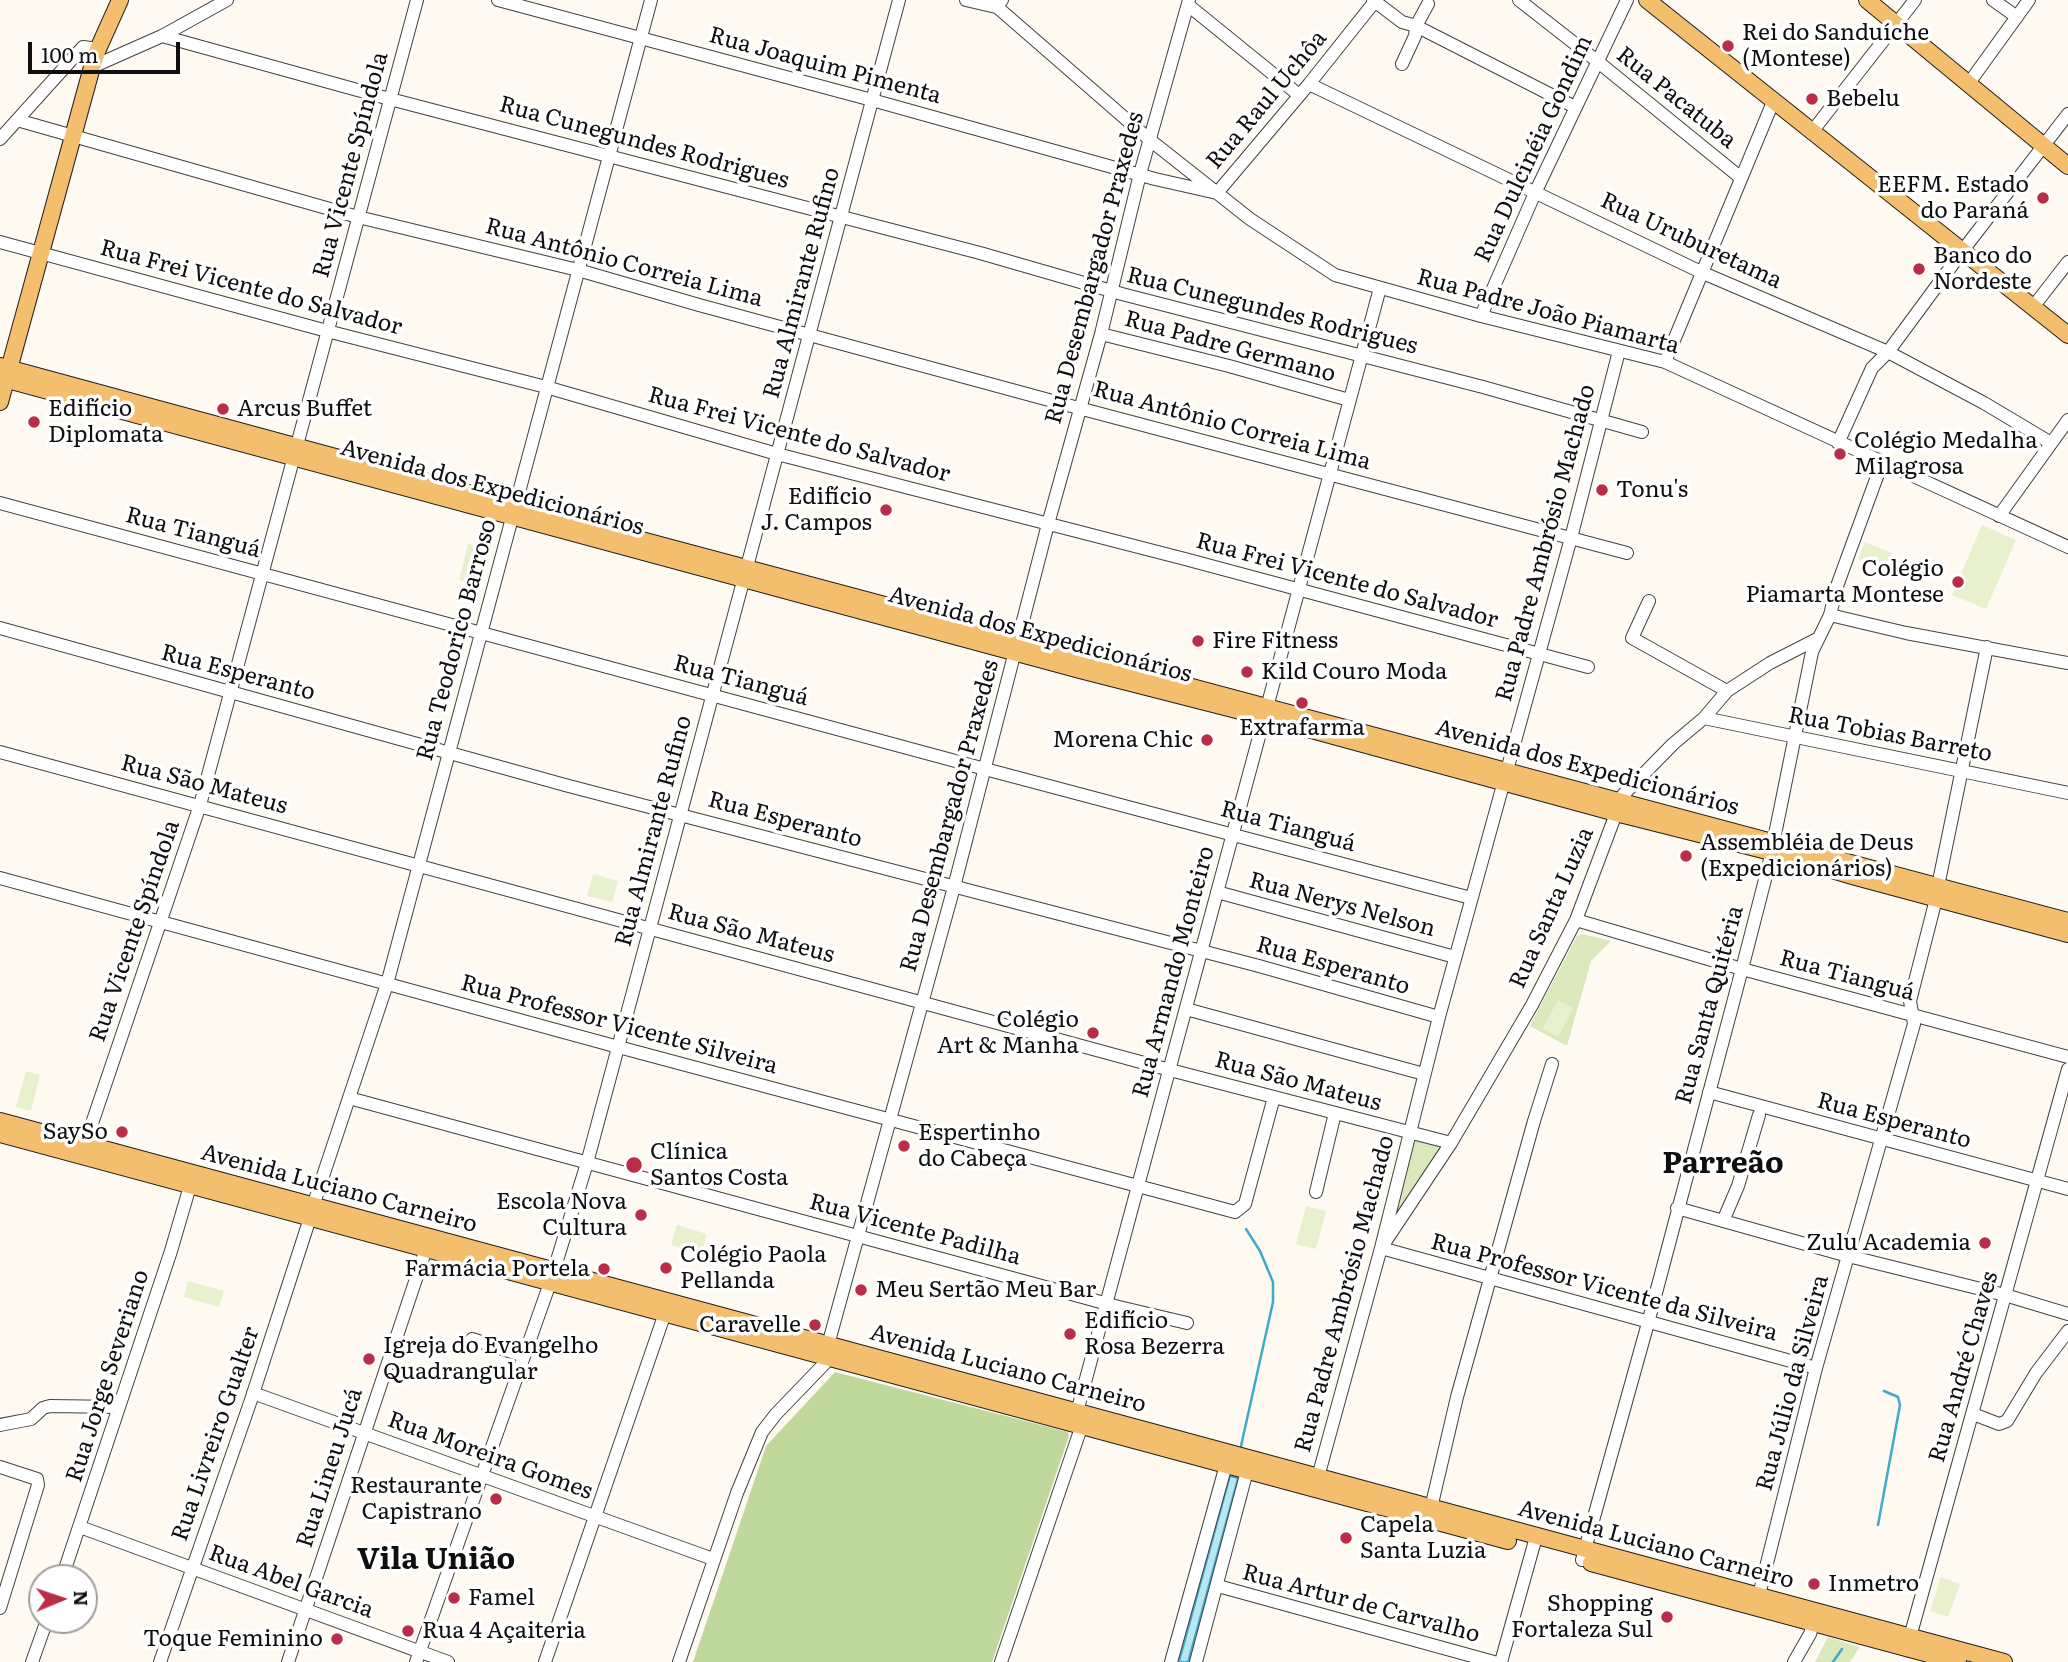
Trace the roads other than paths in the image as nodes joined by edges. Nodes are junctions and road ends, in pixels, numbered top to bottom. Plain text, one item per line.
1 (120, 0) edge
2 (227, 0) edge
3 (417, 0) edge
4 (498, 0) edge
5 (651, 0) edge
6 (899, 0) edge
7 (966, 0) edge
8 (1375, 0) edge
9 (1519, 0) edge
10 (1626, 0) edge
11 (1647, 0) edge
12 (1867, 0) edge
13 (1915, 0) edge
14 (1993, 0) edge
15 (2029, 0) edge
16 (996, 2) edge
17 (1189, 3) edge
18 (1428, 4) dead end
19 (2017, 17) junction
20 (1896, 24) junction
21 (1416, 26) junction
22 (162, 36) junction
23 (641, 38) junction
24 (98, 49) junction
25 (1597, 61) junction
26 (1402, 64) dead end
27 (92, 67) junction
28 (1969, 83) junction
29 (1310, 84) junction
30 (1299, 95) junction
31 (390, 99) junction
32 (872, 100) junction
33 (1773, 102) junction
34 (1575, 107) junction
35 (2068, 114) edge
36 (17, 120) junction
37 (1811, 133) junction
38 (73, 136) junction
39 (0, 139) edge
40 (1150, 140) junction
41 (2044, 146) junction
42 (608, 155) junction
43 (2068, 166) edge
44 (1140, 174) junction
45 (1741, 178) junction
46 (1217, 193) junction
47 (1535, 193) junction
48 (358, 217) junction
49 (842, 218) junction
50 (0, 242) edge
51 (1962, 251) junction
52 (40, 253) junction
53 (2068, 262) edge
54 (578, 270) junction
55 (1703, 273) junction
56 (1380, 288) junction
57 (1111, 291) junction
58 (2033, 307) junction
59 (1481, 316) junction
60 (327, 331) junction
61 (810, 334) junction
62 (1101, 334) junction
63 (2068, 335) edge
64 (1619, 351) junction
65 (1888, 352) junction
66 (1361, 355) junction
67 (1665, 362) junction
68 (4, 373) edge
69 (546, 387) junction
70 (1349, 400) junction
71 (0, 402) edge
72 (1080, 408) junction
73 (2068, 420) edge
74 (1601, 421) junction
75 (1642, 432) dead end
76 (1838, 443) junction
77 (2051, 443) junction
78 (295, 452) junction
79 (777, 454) junction
80 (1882, 463) junction
81 (1329, 473) junction
82 (0, 503) edge
83 (514, 511) junction
84 (1998, 516) junction
85 (1048, 524) junction
86 (1571, 538) junction
87 (2068, 547) edge
88 (1627, 553) dead end
89 (745, 573) junction
90 (263, 574) junction
91 (1298, 590) junction
92 (1649, 601) dead end
93 (1830, 615) junction
94 (0, 628) edge
95 (481, 634) junction
96 (1817, 639) junction
97 (1017, 646) junction
98 (1987, 647) junction
99 (1538, 654) junction
100 (2068, 663) edge
101 (1588, 667) dead end
102 (1727, 691) junction
103 (231, 692) junction
104 (712, 694) junction
105 (1264, 711) junction
106 (1704, 718) junction
107 (1793, 738) junction
108 (0, 752) edge
109 (449, 752) junction
110 (985, 769) junction
111 (1962, 771) junction
112 (1506, 776) junction
113 (2068, 793) edge
114 (200, 804) junction
115 (1619, 806) junction
116 (680, 813) junction
117 (1232, 834) junction
118 (1772, 846) junction
119 (419, 867) junction
120 (0, 878) edge
121 (954, 887) junction
122 (1217, 892) junction
123 (1937, 892) junction
124 (1471, 898) junction
125 (1576, 920) junction
126 (2068, 921) edge
127 (159, 922) junction
128 (649, 929) junction
129 (2068, 934) edge
130 (1200, 952) junction
131 (1455, 957) junction
132 (1742, 969) junction
133 (387, 984) junction
134 (923, 1002) junction
135 (1186, 1009) junction
136 (1911, 1014) junction
137 (1438, 1017) junction
138 (619, 1047) junction
139 (2068, 1057) edge
140 (1552, 1064) dead end
141 (2068, 1069) edge
142 (1170, 1070) junction
143 (1424, 1074) junction
144 (1709, 1092) junction
145 (1274, 1097) junction
146 (349, 1098) junction
147 (1335, 1114) junction
148 (1759, 1115) dead end
149 (889, 1118) junction
150 (1410, 1133) junction
151 (1, 1134) edge
152 (1882, 1139) junction
153 (1451, 1143) junction
154 (85, 1144) junction
155 (587, 1163) junction
156 (2038, 1181) junction
157 (190, 1186) junction
158 (1139, 1186) junction
159 (2068, 1189) edge
160 (1316, 1192) dead end
161 (1678, 1208) junction
162 (312, 1212) junction
163 (1723, 1221) junction
164 (858, 1237) junction
165 (1381, 1248) junction
166 (426, 1249) junction
167 (1849, 1256) junction
168 (552, 1277) junction
169 (1491, 1278) junction
170 (2005, 1295) junction
171 (1106, 1303) junction
172 (665, 1312) junction
173 (2068, 1314) edge
174 (1187, 1323) dead end
175 (1648, 1323) junction
176 (732, 1325) junction
177 (2068, 1331) edge
178 (472, 1339) dead end
179 (829, 1352) junction
180 (524, 1356) junction
181 (1816, 1368) junction
182 (253, 1393) junction
183 (118, 1407) junction
184 (1973, 1414) junction
185 (1080, 1418) junction
186 (0, 1425) edge
187 (363, 1433) junction
188 (1238, 1464) junction
189 (0, 1467) edge
190 (481, 1475) junction
191 (1318, 1477) junction
192 (1431, 1508) junction
193 (595, 1516) junction
194 (80, 1527) junction
195 (1534, 1542) junction
196 (1583, 1555) junction
197 (713, 1559) junction
198 (67, 1564) edge
199 (192, 1568) junction
200 (1218, 1586) junction
201 (1759, 1595) junction
202 (0, 1608) edge
203 (305, 1609) junction
204 (1813, 1624) junction
205 (1849, 1626) junction
206 (42, 1634) edge
207 (1910, 1637) junction
208 (418, 1657) edge
209 (32, 1662) edge
210 (160, 1662) edge
211 (288, 1662) edge
212 (448, 1662) edge
213 (545, 1662) edge
214 (679, 1662) edge
215 (1002, 1662) edge
216 (1171, 1662) edge
217 (1196, 1662) edge
218 (1493, 1662) edge
219 (1501, 1662) edge
220 (1794, 1662) edge
221 (1958, 1662) edge
222 (2004, 1662) edge

1 - 24 main road
2 - 22 street
3 - 31 street, Rua Vicente Spíndola
4 - 23 street, Rua Joaquim Pimenta
5 - 23 street, Rua Teodorico Barroso
6 - 32 street, Rua Almirante Rufino
7 - 16 street
8 - 21 street
8 - 29 street, Rua Raul Uchôa
9 - 25 street, Rua Pacatuba
10 - 25 street, Rua Dulcinéia Gondim
11 - 33 main road
12 - 20 main road
13 - 20 street
14 - 19 street
15 - 19 street
16 - 40 street, Rua Padre João Piamarta
17 - 30 street
17 - 40 street, Rua Desembargador Praxedes
18 - 21 street
19 - 28 street
20 - 28 main road
20 - 37 street
21 - 26 street
21 - 34 street
22 - 27 street
22 - 31 street, Rua Cunegundes Rodrigues
23 - 32 street, Rua Joaquim Pimenta
23 - 42 street, Rua Teodorico Barroso
24 - 27 main road
24 - 36 street
25 - 34 street, Rua Dulcinéia Gondim
25 - 45 street, Rua Pacatuba
27 - 38 main road
28 - 41 main road
29 - 30 street, Rua Raul Uchôa
29 - 47 street, Rua Uruburetama
30 - 46 street, Rua Raul Uchôa
31 - 42 street, Rua Cunegundes Rodrigues
31 - 48 street, Rua Vicente Spíndola
32 - 44 street, Rua Joaquim Pimenta
32 - 49 street, Rua Almirante Rufino
33 - 37 main road
33 - 45 street
34 - 47 street, Rua Dulcinéia Gondim
35 - 41 street
36 - 38 street, Rua Antônio Correia Lima
36 - 39 street
37 - 51 main road
38 - 48 street, Rua Antônio Correia Lima
38 - 52 main road
40 - 44 street, Rua Desembargador Praxedes
40 - 46 street, Rua Padre João Piamarta
41 - 43 main road
41 - 51 street
42 - 49 street, Rua Cunegundes Rodrigues
42 - 54 street, Rua Teodorico Barroso
44 - 46 street, Rua Padre João Piamarta
44 - 57 street, Rua Desembargador Praxedes
45 - 55 street
46 - 56 street, Rua Padre João Piamarta
47 - 55 street, Rua Uruburetama
47 - 59 street, Rua Dulcinéia Gondim
48 - 54 street, Rua Antônio Correia Lima
48 - 60 street, Rua Vicente Spíndola
49 - 57 street, Rua Cunegundes Rodrigues
49 - 61 street, Rua Almirante Rufino
50 - 52 street, Rua Frei Vicente do Salvador
51 - 58 main road
51 - 65 street
52 - 60 street, Rua Frei Vicente do Salvador
52 - 68 main road
53 - 58 street
54 - 61 street, Rua Antônio Correia Lima
54 - 69 street, Rua Teodorico Barroso
55 - 65 street, Rua Uruburetama
55 - 67 street
56 - 59 street, Rua Padre João Piamarta
56 - 66 street, Rua Armando Monteiro
57 - 62 street, Rua Desembargador Praxedes
57 - 66 street, Rua Cunegundes Rodrigues
58 - 63 main road
59 - 64 street, Rua Padre João Piamarta
60 - 69 street, Rua Frei Vicente do Salvador
60 - 78 street, Rua Vicente Spíndola
61 - 72 street, Rua Antônio Correia Lima
61 - 79 street, Rua Almirante Rufino
62 - 70 street, Rua Padre Germano
62 - 72 street, Rua Desembargador Praxedes
64 - 67 street, Rua Padre João Piamarta
64 - 74 street, Rua Padre Ambrósio Machado
65 - 76 street
65 - 77 street, Rua Uruburetama
66 - 70 street, Rua Armando Monteiro
66 - 74 street, Rua Cunegundes Rodrigues
67 - 76 street, Rua Padre João Piamarta
68 - 71 main road
68 - 78 main road, Avenida dos Expedicionários
69 - 79 street, Rua Frei Vicente do Salvador
69 - 83 street, Rua Teodorico Barroso
70 - 81 street, Rua Armando Monteiro
72 - 81 street, Rua Antônio Correia Lima
72 - 85 street, Rua Desembargador Praxedes
73 - 77 street
74 - 75 street, Rua Cunegundes Rodrigues
74 - 86 street, Rua Padre Ambrósio Machado
76 - 80 street, Rua Padre João Piamarta
77 - 84 street
78 - 83 main road, Avenida dos Expedicionários
78 - 90 street, Rua Vicente Spíndola
79 - 85 street, Rua Frei Vicente do Salvador
79 - 89 street, Rua Almirante Rufino
80 - 84 street, Rua Padre João Piamarta
80 - 93 street, Rua Santa Quitéria
81 - 86 street, Rua Antônio Correia Lima
81 - 91 street, Rua Armando Monteiro
82 - 90 street, Rua Tianguá
83 - 89 main road, Avenida dos Expedicionários
83 - 95 street, Rua Teodorico Barroso
84 - 87 street, Rua Padre João Piamarta
85 - 91 street, Rua Frei Vicente do Salvador
85 - 97 street, Rua Desembargador Praxedes
86 - 88 street, Rua Antônio Correia Lima
86 - 99 street, Rua Padre Ambrósio Machado
89 - 97 main road, Avenida dos Expedicionários
89 - 104 street, Rua Almirante Rufino
90 - 95 street, Rua Tianguá
90 - 103 street, Rua Vicente Spíndola
91 - 99 street, Rua Frei Vicente do Salvador
91 - 105 street, Rua Armando Monteiro
92 - 102 street
93 - 96 street, Rua Santa Quitéria
93 - 98 street
94 - 103 street, Rua Esperanto
95 - 104 street, Rua Tianguá
95 - 109 street, Rua Teodorico Barroso
96 - 102 street, Rua Santa Luzia
96 - 107 street, Rua Santa Quitéria
97 - 105 main road, Avenida dos Expedicionários
97 - 110 street, Rua Desembargador Praxedes
98 - 100 street
98 - 111 street, Rua Júlio da Silveira
99 - 101 street, Rua Frei Vicente do Salvador
99 - 112 street, Rua Padre Ambrósio Machado
102 - 106 street, Rua Santa Luzia
103 - 109 street, Rua Esperanto
103 - 114 street, Rua Vicente Spíndola
104 - 110 street, Rua Tianguá
104 - 116 street, Rua Almirante Rufino
105 - 112 main road, Avenida dos Expedicionários
105 - 117 street, Rua Armando Monteiro
106 - 107 street, Rua Tobias Barreto
106 - 115 street, Rua Santa Luzia
107 - 111 street, Rua Tobias Barreto
107 - 118 street, Rua Santa Quitéria
108 - 114 street, Rua São Mateus
109 - 116 street, Rua Esperanto
109 - 119 street, Rua Teodorico Barroso
110 - 117 street, Rua Tianguá
110 - 121 street, Rua Desembargador Praxedes
111 - 113 street, Rua Tobias Barreto
111 - 123 street, Rua Júlio da Silveira
112 - 115 main road, Avenida dos Expedicionários
112 - 124 street, Rua Padre Ambrósio Machado
114 - 119 street, Rua São Mateus
114 - 127 street, Rua Vicente Spíndola
115 - 118 main road, Avenida dos Expedicionários
115 - 125 street, Rua Santa Luzia
116 - 121 street, Rua Esperanto
116 - 128 street, Rua Almirante Rufino
117 - 122 street, Rua Armando Monteiro
117 - 124 street, Rua Tianguá
118 - 123 main road, Avenida dos Expedicionários
118 - 132 street, Rua Santa Quitéria
119 - 128 street, Rua São Mateus
119 - 133 street, Rua Teodorico Barroso
120 - 127 street, Rua Professor Vicente Silveira
121 - 130 street, Rua Esperanto
121 - 134 street, Rua Desembargador Praxedes
122 - 130 street, Rua Armando Monteiro
122 - 131 street, Rua Nerys Nelson
123 - 126 main road, Avenida dos Expedicionários
123 - 129 main road, Avenida dos Expedicionários
123 - 136 street, Rua Júlio da Silveira
124 - 131 street, Rua Padre Ambrósio Machado
125 - 132 street, Rua Tianguá
125 - 153 street, Rua Santa Luzia
127 - 133 street, Rua Professor Vicente Silveira
127 - 154 street, Rua Vicente Spíndola
128 - 134 street, Rua São Mateus
128 - 138 street, Rua Almirante Rufino
130 - 135 street, Rua Armando Monteiro
130 - 137 street, Rua Esperanto
131 - 137 street, Rua Padre Ambrósio Machado
132 - 136 street, Rua Tianguá
132 - 144 street, Rua Santa Quitéria
133 - 138 street, Rua Professor Vicente Silveira
133 - 146 street, Rua Teodorico Barroso
134 - 142 street, Rua São Mateus
134 - 149 street, Rua Desembargador Praxedes
135 - 142 street, Rua Armando Monteiro
135 - 143 street
136 - 139 street, Rua Tianguá
136 - 152 street, Rua Júlio da Silveira
137 - 143 street, Rua Padre Ambrósio Machado
138 - 149 street, Rua Professor Vicente Silveira
138 - 155 street, Rua Almirante Rufino
140 - 169 street
141 - 156 street, Rua André Chaves
142 - 145 street, Rua São Mateus
142 - 158 street, Rua Armando Monteiro
143 - 150 street, Rua Padre Ambrósio Machado
144 - 152 street, Rua Esperanto
144 - 161 street, Rua Santa Quitéria
145 - 147 street, Rua São Mateus
145 - 158 street, Rua Professor Vicente Silveira
146 - 155 street, Rua Vicente Padilha
146 - 162 street, Rua Teodorico Barroso
147 - 150 street, Rua São Mateus
147 - 160 street
148 - 163 street
149 - 158 street, Rua Professor Vicente Silveira
149 - 164 street, Rua Desembargador Praxedes
150 - 153 street, Rua São Mateus
150 - 165 street, Rua Padre Ambrósio Machado
151 - 154 main road, Avenida Luciano Carneiro
151 - 157 main road, Avenida Luciano Carneiro
152 - 156 street, Rua Esperanto
152 - 167 street, Rua Júlio da Silveira
153 - 165 street, Rua Santa Luzia
154 - 162 main road, Avenida Luciano Carneiro
155 - 164 street, Rua Vicente Padilha
155 - 168 street, Rua Almirante Rufino
156 - 159 street, Rua Esperanto
156 - 170 street, Rua André Chaves
157 - 162 main road, Avenida Luciano Carneiro
157 - 183 street, Rua Jorge Severiano
158 - 171 street, Rua Armando Monteiro
161 - 163 street
161 - 175 street, Rua Santa Quitéria
162 - 166 main road, Avenida Luciano Carneiro
162 - 168 main road, Avenida Luciano Carneiro
162 - 182 street, Rua Livreiro Gualter
163 - 167 street
164 - 171 street, Rua Vicente Padilha
164 - 179 street, Rua Desembargador Praxedes
165 - 169 street, Rua Professor Vicente da Silveira
165 - 191 street, Rua Padre Ambrósio Machado
166 - 168 main road, Avenida Luciano Carneiro
166 - 187 street, Rua Lineu Jucá
167 - 170 street
167 - 181 street, Rua Júlio da Silveira
168 - 172 main road, Avenida Luciano Carneiro
168 - 176 main road, Avenida Luciano Carneiro
168 - 180 street, Rua Almirante Rufino
169 - 175 street, Rua Professor Vicente da Silveira
169 - 192 street
170 - 173 street
170 - 184 street, Rua André Chaves
171 - 174 street, Rua Vicente Padilha
171 - 185 street, Rua Armando Monteiro
172 - 176 main road, Avenida Luciano Carneiro
172 - 193 street
175 - 181 street, Rua Professor Vicente da Silveira
175 - 196 street, Rua Santa Quitéria
176 - 179 main road, Avenida Luciano Carneiro
177 - 184 street
178 - 180 street
179 - 185 main road, Avenida Luciano Carneiro
179 - 197 street
180 - 190 street, Rua Almirante Rufino
181 - 201 street, Rua Júlio da Silveira
182 - 187 street, Rua Moreira Gomes
182 - 199 street, Rua Livreiro Gualter
183 - 186 street
183 - 194 street, Rua Jorge Severiano
184 - 207 street, Rua André Chaves
185 - 188 main road, Avenida Luciano Carneiro
185 - 215 street, Rua Armando Monteiro
187 - 190 street, Rua Moreira Gomes
187 - 203 street, Rua Lineu Jucá
188 - 191 main road, Avenida Luciano Carneiro
188 - 195 main road, Avenida Luciano Carneiro
188 - 200 street
188 - 216 street
189 - 202 street
190 - 193 street, Rua Moreira Gomes
190 - 208 street, Rua Almirante Rufino
191 - 192 main road, Avenida Luciano Carneiro
192 - 195 main road, Avenida Luciano Carneiro
193 - 197 street, Rua Moreira Gomes
193 - 213 street
194 - 198 street, Rua Jorge Severiano
194 - 199 street, Rua Abel Garcia
195 - 196 main road, Avenida Luciano Carneiro
195 - 219 street
196 - 201 main road, Avenida Luciano Carneiro
196 - 204 main road, Avenida Luciano Carneiro
197 - 214 street
199 - 203 street, Rua Abel Garcia
199 - 210 street, Rua Livreiro Gualter
200 - 217 street
200 - 218 street, Rua Artur de Carvalho
201 - 205 main road, Avenida Luciano Carneiro
203 - 208 street, Rua Abel Garcia
203 - 211 street, Rua Lineu Jucá
204 - 205 main road, Avenida Luciano Carneiro
204 - 220 street
205 - 207 main road, Avenida Luciano Carneiro
205 - 221 main road, Avenida Luciano Carneiro
206 - 209 street
207 - 222 main road, Avenida Luciano Carneiro
208 - 212 street, Rua Abel Garcia

